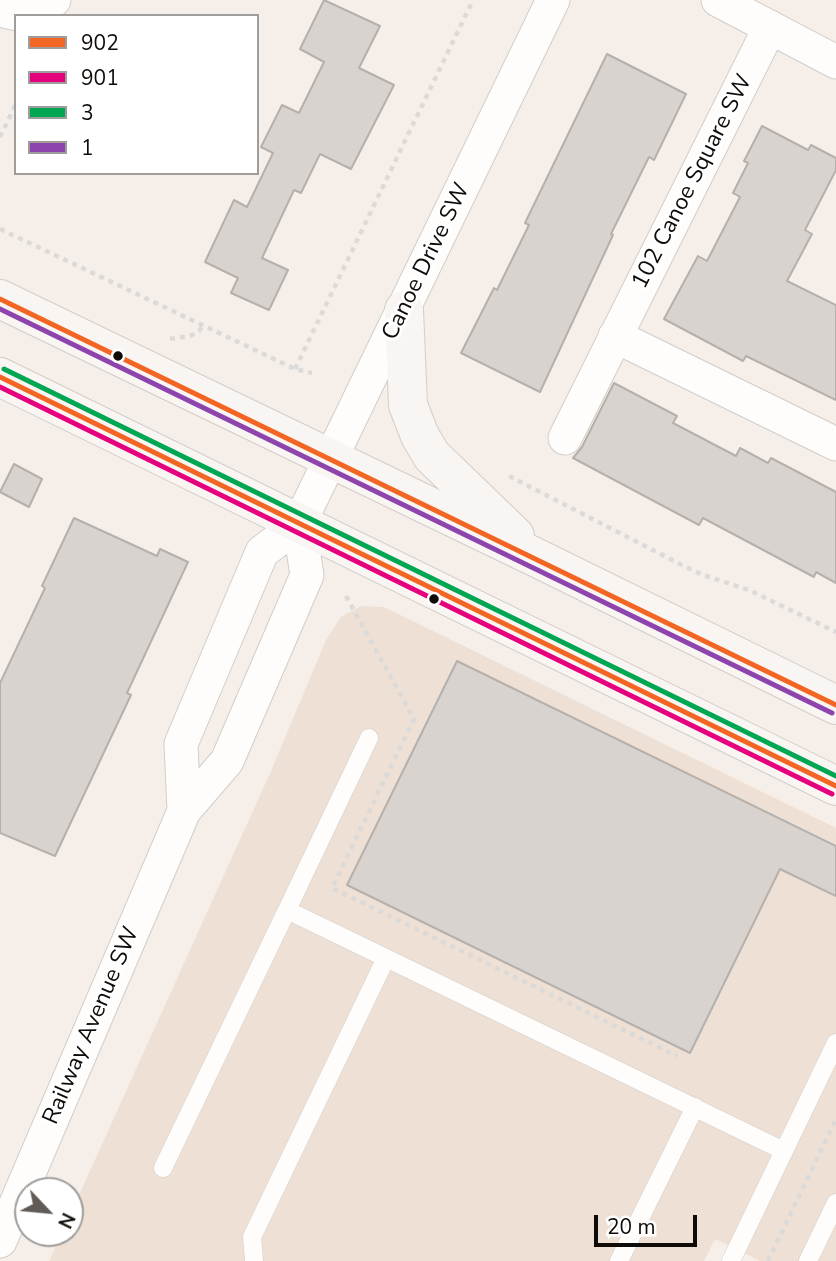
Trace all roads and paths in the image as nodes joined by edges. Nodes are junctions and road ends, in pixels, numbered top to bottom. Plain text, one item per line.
1 (54, 0) edge
2 (472, 0) edge
3 (552, 0) edge
4 (718, 0) edge
5 (0, 10) edge
6 (770, 27) junction
7 (836, 62) edge
8 (14, 108) edge
9 (0, 137) edge
10 (0, 229) edge
11 (0, 299) edge
12 (404, 310) junction
13 (615, 336) junction
14 (295, 369) junction
15 (312, 373) dead end
16 (0, 377) edge
17 (565, 438) dead end
18 (836, 444) edge
19 (331, 460) junction
20 (502, 473) dead end
21 (299, 524) junction
22 (540, 559) junction
23 (346, 596) dead end
24 (836, 632) edge
25 (836, 705) edge
26 (369, 738) dead end
27 (836, 786) edge
28 (184, 811) junction
29 (287, 911) junction
30 (386, 958) junction
31 (835, 1050) edge
32 (677, 1056) dead end
33 (695, 1107) junction
34 (836, 1119) edge
35 (784, 1151) junction
36 (163, 1168) dead end
37 (836, 1203) edge
38 (0, 1241) edge
39 (254, 1261) edge
40 (620, 1261) edge
41 (731, 1261) edge
42 (768, 1261) edge
43 (808, 1261) edge

1 - 5 street
2 - 14 path
3 - 12 street, Canoe Drive SW
4 - 6 street
6 - 7 street
6 - 13 street, 102 Canoe Square SW
8 - 9 path
10 - 14 path
11 - 19 main road
12 - 19 street, Canoe Drive SW
12 - 22 main road
13 - 17 street, 102 Canoe Square SW
13 - 18 street
14 - 15 path
16 - 21 main road
19 - 21 street, Canoe Drive SW
19 - 22 main road
20 - 24 path
21 - 27 main road
21 - 28 street, Railway Avenue SW
21 - 28 street, Railway Avenue SW
22 - 25 main road
23 - 32 path
26 - 29 lane
28 - 38 street, Railway Avenue SW
29 - 30 lane
29 - 36 lane
30 - 33 lane
30 - 39 lane
31 - 35 lane
33 - 35 lane
33 - 40 lane
34 - 42 path
35 - 41 lane
37 - 43 lane

